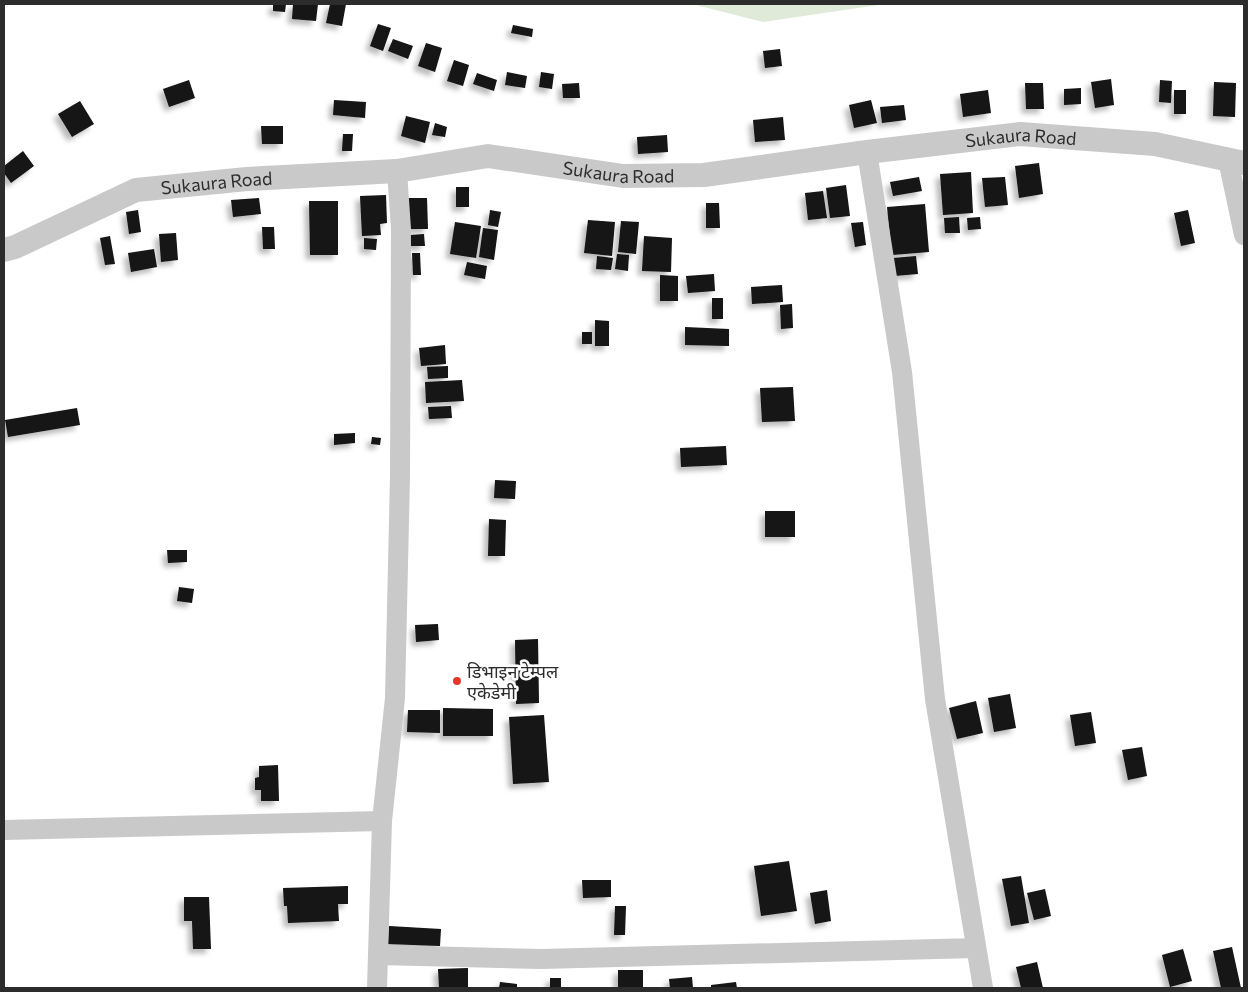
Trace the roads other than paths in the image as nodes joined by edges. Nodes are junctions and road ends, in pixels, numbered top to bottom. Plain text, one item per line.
1 (867, 152) junction
2 (1236, 162) edge
3 (397, 171) junction
4 (1244, 235) edge
5 (4, 250) edge
6 (382, 821) junction
7 (4, 830) edge
8 (976, 948) junction
9 (379, 955) junction
10 (378, 988) edge
11 (983, 988) edge

1 - 2 street, Sukaura Road
1 - 3 street, Sukaura Road
1 - 8 street
2 - 4 street
3 - 5 street, Sukaura Road
3 - 6 street
6 - 7 street
6 - 9 street
8 - 9 street
8 - 11 street
9 - 10 street

